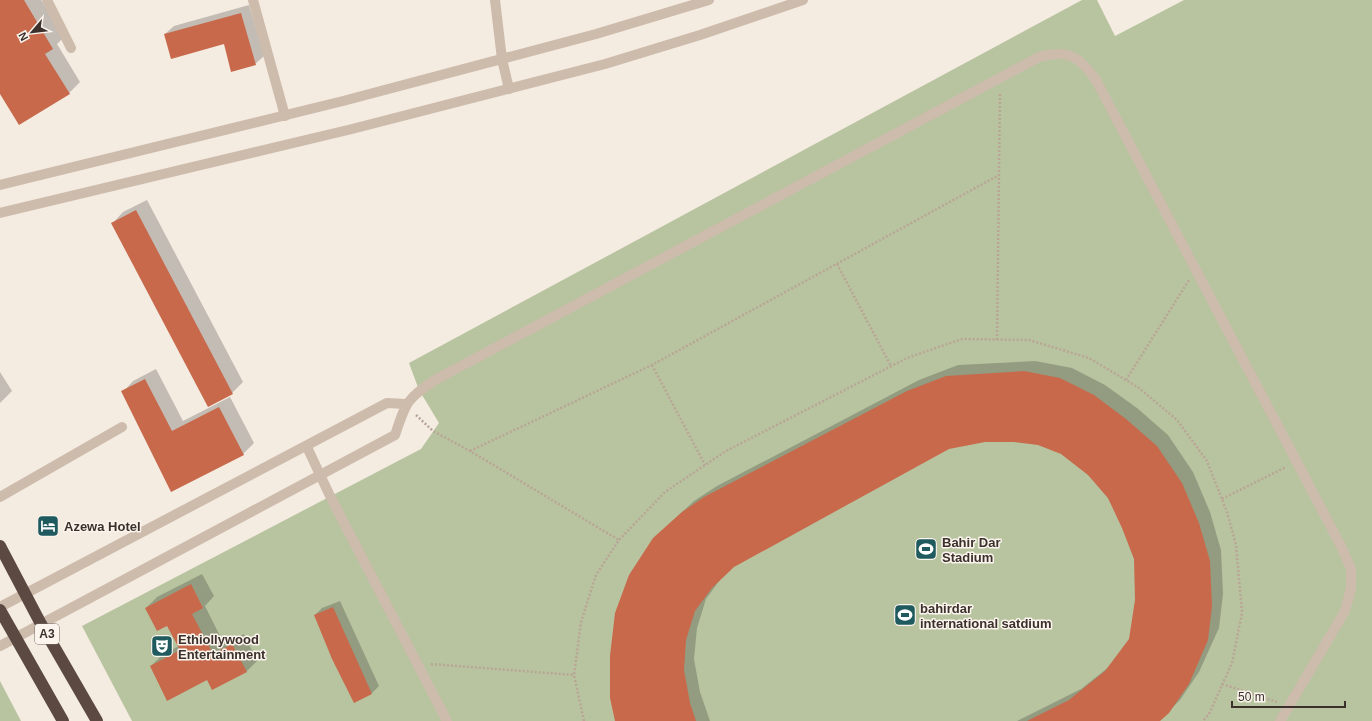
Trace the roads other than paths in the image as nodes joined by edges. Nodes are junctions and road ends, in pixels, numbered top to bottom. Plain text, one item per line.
1 (47, 0) edge
2 (253, 0) edge
3 (494, 0) edge
4 (709, 0) edge
5 (803, 0) edge
6 (71, 48) dead end
7 (502, 59) junction
8 (509, 89) junction
9 (285, 116) junction
10 (0, 185) edge
11 (0, 213) edge
12 (405, 404) junction
13 (122, 427) dead end
14 (307, 447) junction
15 (320, 476) junction
16 (0, 497) edge
17 (0, 546) edge
18 (25, 593) junction
19 (0, 609) edge
20 (41, 624) junction
21 (16, 637) junction
22 (0, 646) edge
23 (63, 721) edge
24 (97, 721) edge
25 (447, 721) edge
26 (1280, 721) edge

1 - 6 street
2 - 9 street
3 - 7 street
4 - 7 street
5 - 8 street
7 - 8 street
7 - 9 street
8 - 11 street
9 - 10 street
12 - 14 street
12 - 15 street
12 - 26 street
13 - 16 street
14 - 15 street
14 - 18 street
15 - 20 street
15 - 25 street
17 - 18 highway, A3
18 - 19 street
18 - 20 highway, A3
19 - 21 highway, A3
20 - 21 street
20 - 24 highway, A3
21 - 22 street
21 - 23 highway, A3

